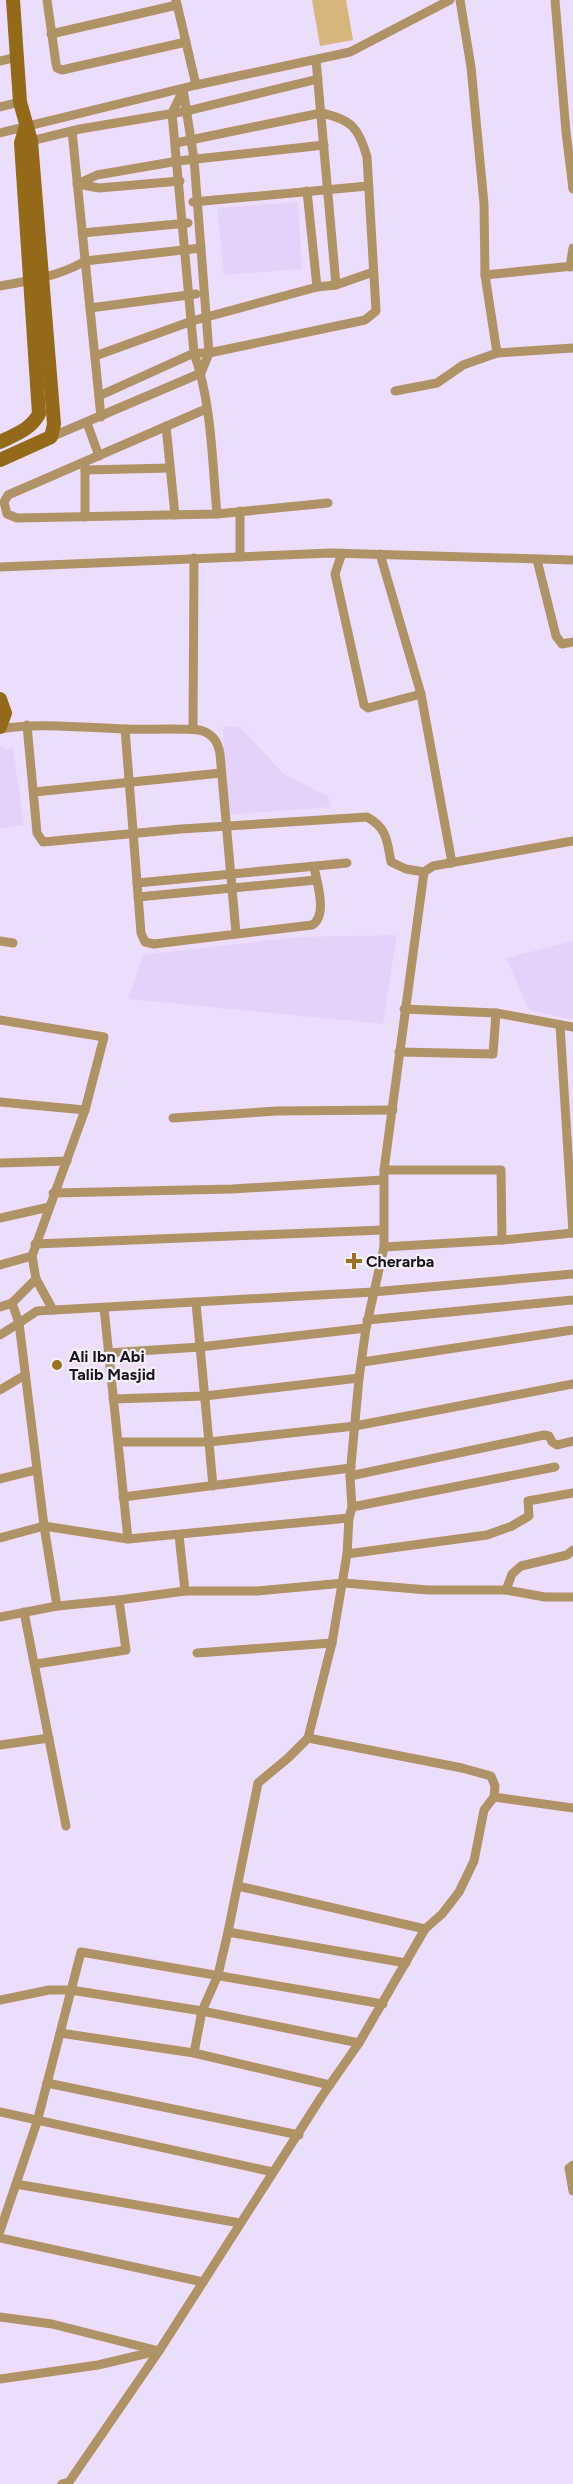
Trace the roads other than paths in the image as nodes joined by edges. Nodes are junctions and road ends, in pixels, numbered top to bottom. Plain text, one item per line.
1 (13, 0) edge
2 (48, 0) edge
3 (450, 0) edge
4 (460, 0) edge
5 (555, 0) edge
6 (176, 3) edge
7 (51, 34) junction
8 (186, 42) junction
9 (17, 57) junction
10 (316, 60) junction
11 (0, 61) edge
12 (318, 79) junction
13 (196, 85) junction
14 (183, 89) junction
15 (20, 102) junction
16 (569, 103) edge
17 (0, 107) edge
18 (187, 111) junction
19 (172, 112) junction
20 (321, 113) junction
21 (26, 126) junction
22 (72, 131) junction
23 (569, 132) edge
24 (0, 133) edge
25 (191, 140) junction
26 (26, 142) junction
27 (176, 143) junction
28 (324, 145) junction
29 (194, 159) junction
30 (178, 161) junction
31 (180, 181) junction
32 (77, 184) junction
33 (368, 186) junction
34 (328, 189) junction
35 (573, 189) edge
36 (307, 191) junction
37 (197, 202) junction
38 (182, 203) junction
39 (199, 222) junction
40 (184, 224) junction
41 (82, 233) junction
42 (186, 248) junction
43 (201, 248) junction
44 (573, 248) edge
45 (85, 261) junction
46 (571, 267) edge
47 (373, 272) junction
48 (485, 275) junction
49 (44, 277) junction
50 (30, 281) junction
51 (336, 285) junction
52 (0, 286) edge
53 (317, 287) junction
54 (204, 294) junction
55 (190, 295) junction
56 (90, 308) junction
57 (206, 318) junction
58 (192, 321) junction
59 (573, 348) edge
60 (194, 353) junction
61 (208, 353) junction
62 (497, 353) junction
63 (95, 356) junction
64 (201, 373) junction
65 (395, 391) dead end
66 (99, 396) junction
67 (206, 409) junction
68 (101, 417) junction
69 (87, 423) junction
70 (166, 426) junction
71 (51, 437) junction
72 (0, 442) edge
73 (99, 456) junction
74 (0, 460) edge
75 (85, 466) junction
76 (170, 468) junction
77 (328, 503) dead end
78 (240, 512) junction
79 (217, 514) junction
80 (175, 515) junction
81 (85, 517) junction
82 (342, 553) junction
83 (380, 554) junction
84 (240, 557) junction
85 (194, 558) junction
86 (537, 560) junction
87 (573, 560) edge
88 (0, 567) edge
89 (573, 642) edge
90 (421, 694) junction
91 (0, 699) edge
92 (27, 725) junction
93 (0, 728) edge
94 (125, 729) junction
95 (193, 729) junction
96 (221, 773) junction
97 (129, 782) junction
98 (34, 792) junction
99 (227, 825) junction
100 (133, 833) junction
101 (573, 841) edge
102 (347, 863) dead end
103 (452, 863) junction
104 (314, 867) junction
105 (424, 872) junction
106 (231, 875) junction
107 (316, 880) junction
108 (137, 883) junction
109 (232, 888) junction
110 (138, 897) junction
111 (236, 933) junction
112 (0, 941) edge
113 (13, 943) dead end
114 (404, 1009) junction
115 (496, 1013) junction
116 (0, 1020) edge
117 (560, 1025) junction
118 (573, 1027) edge
119 (399, 1052) junction
120 (0, 1101) edge
121 (85, 1110) junction
122 (393, 1110) junction
123 (173, 1118) dead end
124 (67, 1161) junction
125 (0, 1163) edge
126 (384, 1175) junction
127 (53, 1193) junction
128 (49, 1207) junction
129 (0, 1218) edge
130 (383, 1230) junction
131 (573, 1233) edge
132 (502, 1240) junction
133 (34, 1244) junction
134 (384, 1247) junction
135 (32, 1256) junction
136 (0, 1265) edge
137 (573, 1274) edge
138 (36, 1280) junction
139 (373, 1292) junction
140 (573, 1300) edge
141 (12, 1303) junction
142 (196, 1303) junction
143 (0, 1307) edge
144 (104, 1308) junction
145 (52, 1310) junction
146 (19, 1323) junction
147 (367, 1324) junction
148 (573, 1330) edge
149 (0, 1335) edge
150 (200, 1347) junction
151 (108, 1353) junction
152 (363, 1362) junction
153 (25, 1375) junction
154 (359, 1378) junction
155 (573, 1384) edge
156 (0, 1390) edge
157 (205, 1396) junction
158 (113, 1399) junction
159 (355, 1426) junction
160 (573, 1441) edge
161 (119, 1442) junction
162 (209, 1442) junction
163 (555, 1467) dead end
164 (36, 1470) junction
165 (351, 1472) junction
166 (0, 1479) edge
167 (213, 1486) junction
168 (573, 1493) edge
169 (123, 1497) junction
170 (352, 1507) junction
171 (349, 1518) junction
172 (44, 1526) junction
173 (179, 1535) junction
174 (0, 1538) edge
175 (128, 1539) junction
176 (573, 1550) edge
177 (347, 1554) junction
178 (344, 1583) junction
179 (506, 1590) junction
180 (185, 1591) junction
181 (573, 1597) edge
182 (119, 1600) junction
183 (57, 1606) junction
184 (24, 1612) junction
185 (0, 1617) edge
186 (332, 1643) junction
187 (197, 1653) dead end
188 (36, 1664) junction
189 (49, 1738) junction
190 (308, 1738) junction
191 (0, 1745) edge
192 (494, 1797) junction
193 (573, 1808) edge
194 (66, 1826) dead end
195 (238, 1886) junction
196 (425, 1929) junction
197 (228, 1932) junction
198 (406, 1963) junction
199 (218, 1975) junction
200 (71, 1990) junction
201 (0, 2000) edge
202 (383, 2004) junction
203 (202, 2012) junction
204 (60, 2033) junction
205 (359, 2043) junction
206 (194, 2053) junction
207 (47, 2083) junction
208 (330, 2085) junction
209 (0, 2112) edge
210 (37, 2122) junction
211 (298, 2135) junction
212 (573, 2165) edge
213 (273, 2172) junction
214 (16, 2184) junction
215 (573, 2191) edge
216 (240, 2223) junction
217 (0, 2231) edge
218 (0, 2238) edge
219 (203, 2282) junction
220 (0, 2317) edge
221 (159, 2351) junction
222 (0, 2379) edge
223 (62, 2484) edge

1 - 9 street
2 - 7 street
3 - 10 street
4 - 48 street
5 - 16 street
6 - 7 street
6 - 8 street
7 - 8 street
8 - 13 street
9 - 11 street
9 - 15 street
10 - 12 street
10 - 13 street
12 - 18 street
12 - 20 street
13 - 14 street
14 - 18 street
14 - 19 street
14 - 21 street
15 - 17 street
15 - 21 street
16 - 23 street
18 - 19 street
18 - 25 street
19 - 22 street
19 - 27 street
20 - 25 street
20 - 28 street
20 - 33 street
21 - 24 street
21 - 26 street
22 - 26 street
22 - 32 street
23 - 35 street
25 - 27 street
25 - 29 street
26 - 49 street
26 - 50 street
27 - 30 street
28 - 29 street
28 - 34 street
29 - 30 street
29 - 37 street
30 - 31 street
30 - 32 street
31 - 32 street
31 - 38 street
32 - 41 street
33 - 34 street
33 - 47 street
34 - 36 street
34 - 51 street
36 - 37 street
36 - 53 street
37 - 38 street
37 - 39 street
38 - 40 street
39 - 40 street
39 - 43 street
40 - 41 street
40 - 42 street
41 - 45 street
42 - 43 street
42 - 45 street
42 - 55 street
43 - 54 street
44 - 46 street
45 - 49 street
45 - 56 street
46 - 48 street
47 - 51 street
47 - 61 street
48 - 62 street
49 - 50 street
49 - 71 street
50 - 52 street
50 - 72 street
51 - 53 street
53 - 57 street
54 - 55 street
54 - 57 street
55 - 56 street
55 - 58 street
56 - 63 street
57 - 58 street
57 - 61 street
58 - 60 street
58 - 63 street
59 - 62 street
60 - 61 street
60 - 64 street
60 - 66 street
61 - 64 street
62 - 65 street
63 - 66 street
64 - 67 street
64 - 68 street
66 - 68 street
67 - 70 street
67 - 79 street
68 - 69 street
69 - 71 street
69 - 73 street
70 - 73 street
70 - 76 street
71 - 74 street
73 - 75 street
75 - 76 street
75 - 81 street
75 - 81 street
76 - 80 street
77 - 78 street
78 - 79 street
78 - 84 street
79 - 80 street
80 - 81 street
82 - 83 street
82 - 84 street
82 - 90 street
83 - 86 street
83 - 90 street
84 - 85 street
85 - 88 street
85 - 95 street
86 - 87 street
86 - 89 street
90 - 103 street
91 - 93 street
92 - 93 street
92 - 94 street
92 - 98 street
94 - 95 street
94 - 97 street
95 - 96 street
96 - 97 street
96 - 99 street
97 - 98 street
97 - 100 street
98 - 100 street
99 - 100 street
99 - 105 street
99 - 106 street
100 - 108 street
101 - 103 street
102 - 104 street
103 - 105 street
104 - 106 street
104 - 107 street
105 - 114 street
106 - 108 street
106 - 109 street
107 - 109 street
107 - 111 street
108 - 110 street
109 - 110 street
109 - 111 street
110 - 111 street
112 - 113 street
114 - 115 street
114 - 119 street
115 - 117 street
115 - 119 street
116 - 121 street
117 - 118 street
117 - 131 street
119 - 122 street
120 - 121 street
121 - 124 street
122 - 123 street
122 - 126 street
124 - 125 street
124 - 127 street
126 - 127 street
126 - 130 street
126 - 132 street
127 - 128 street
128 - 129 street
128 - 133 street
130 - 133 street
130 - 134 street
131 - 132 street
132 - 134 street
133 - 135 street
134 - 139 street
135 - 136 street
135 - 138 street
137 - 139 street
138 - 141 street
138 - 145 street
139 - 142 street
139 - 147 street
140 - 147 street
141 - 143 street
141 - 146 street
142 - 144 street
142 - 150 street
144 - 145 street
144 - 151 street
145 - 146 street
146 - 149 street
146 - 153 street
147 - 150 street
147 - 152 street
148 - 152 street
150 - 151 street
150 - 157 street
151 - 158 street
152 - 154 street
153 - 156 street
153 - 164 street
154 - 157 street
154 - 159 street
155 - 159 street
157 - 158 street
157 - 162 street
158 - 161 street
159 - 162 street
159 - 165 street
160 - 165 street
161 - 162 street
161 - 169 street
162 - 167 street
163 - 170 street
164 - 166 street
164 - 172 street
165 - 167 street
165 - 170 street
167 - 169 street
168 - 177 street
169 - 175 street
170 - 171 street
171 - 173 street
171 - 177 street
172 - 174 street
172 - 175 street
172 - 183 street
173 - 175 street
173 - 180 street
176 - 179 street
177 - 178 street
178 - 179 street
178 - 180 street
178 - 186 street
179 - 181 street
180 - 182 street
182 - 183 street
182 - 188 street
183 - 184 street
184 - 185 street
184 - 188 street
186 - 187 street
186 - 190 street
188 - 189 street
189 - 191 street
189 - 194 street
190 - 192 street
190 - 195 street
192 - 193 street
192 - 196 street
195 - 196 street
195 - 197 street
196 - 198 street
197 - 198 street
197 - 199 street
198 - 202 street
199 - 200 street
199 - 202 street
199 - 203 street
200 - 201 street
200 - 203 street
200 - 204 street
202 - 205 street
203 - 205 street
203 - 206 street
204 - 206 street
204 - 207 street
205 - 208 street
206 - 208 street
207 - 210 street
207 - 211 street
208 - 211 street
209 - 210 street
210 - 213 street
210 - 214 street
211 - 213 street
212 - 215 street
213 - 216 street
214 - 216 street
214 - 217 street
216 - 219 street
218 - 219 street
219 - 221 street
220 - 221 street
221 - 222 street
221 - 223 street

